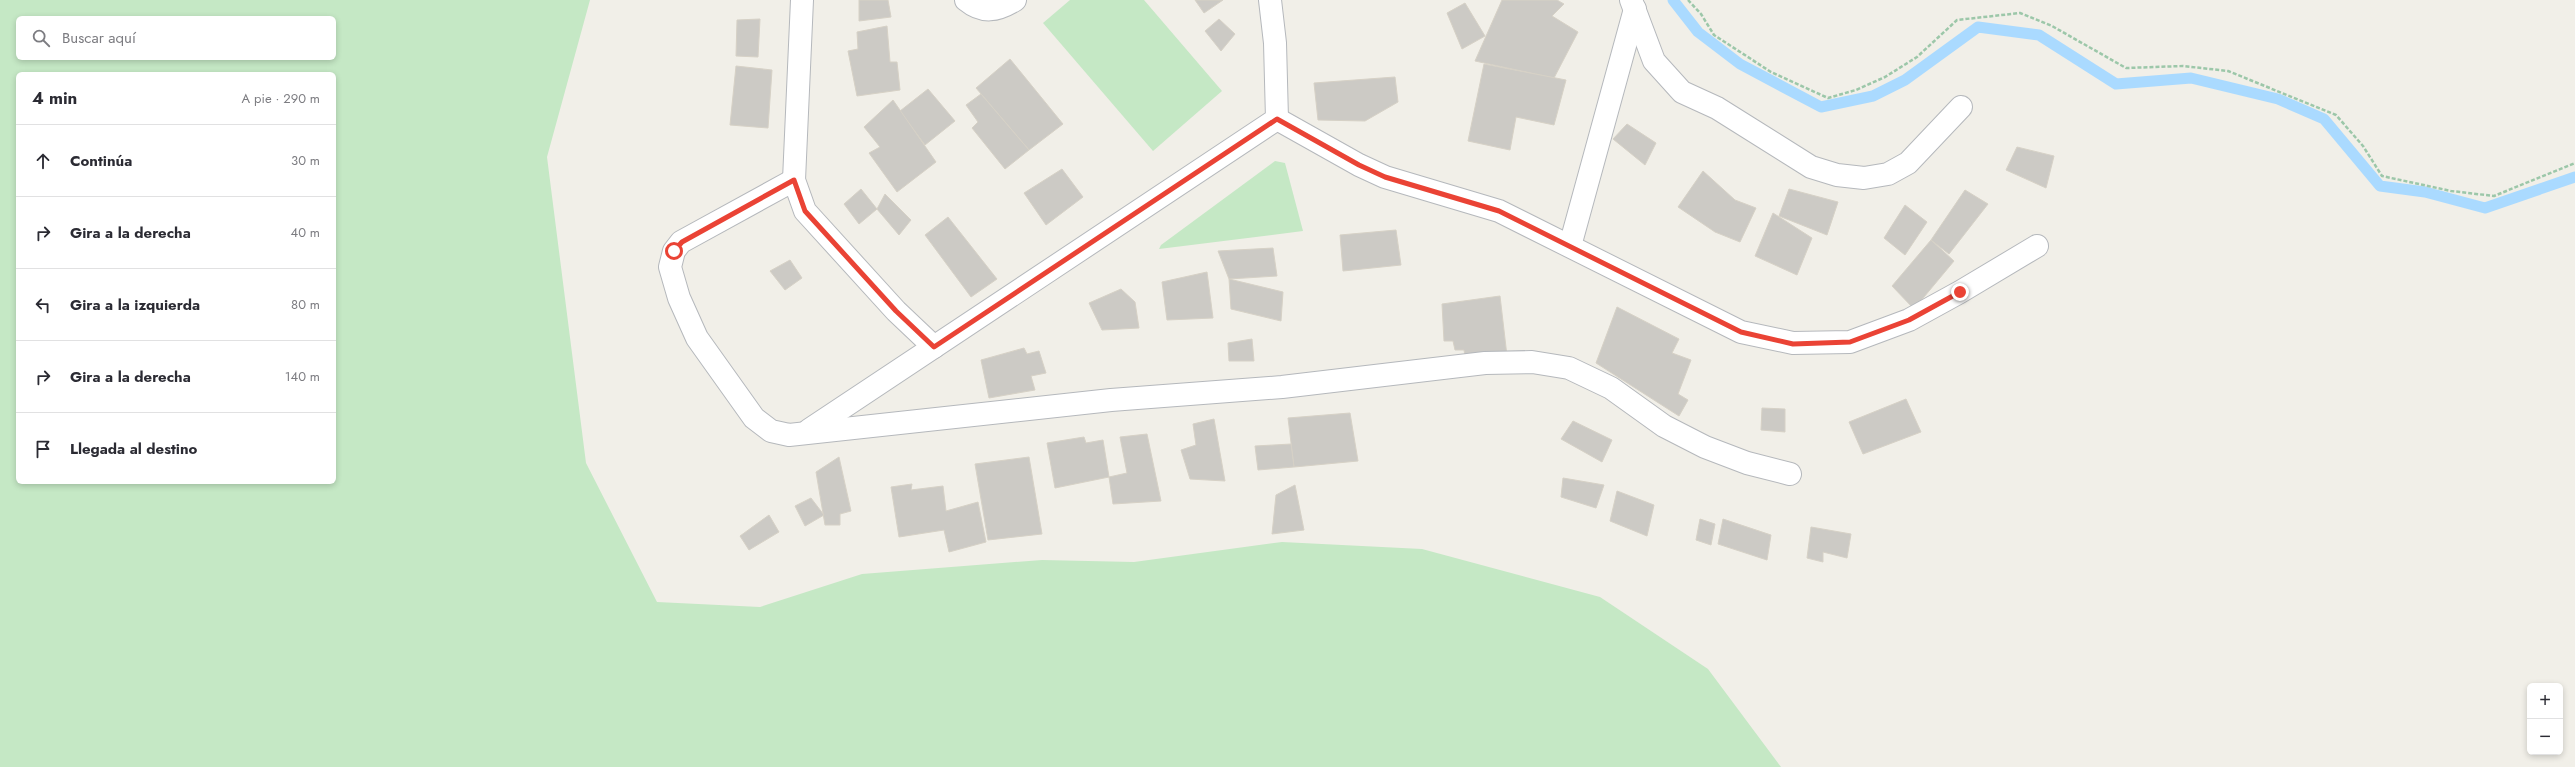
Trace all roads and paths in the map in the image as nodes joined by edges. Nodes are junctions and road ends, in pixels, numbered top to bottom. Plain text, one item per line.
1 (802, 0) edge
2 (966, 0) edge
3 (1015, 0) edge
4 (1270, 0) edge
5 (1688, 0) edge
6 (1633, 4) edge
7 (1961, 107) dead end
8 (1277, 119) junction
9 (2575, 163) edge
10 (794, 180) junction
11 (1570, 246) junction
12 (2037, 246) dead end
13 (934, 347) junction
14 (807, 432) junction
15 (1790, 474) dead end

1 - 10 street
2 - 3 street
4 - 8 street
5 - 9 path
6 - 7 street
6 - 11 street
8 - 11 street
8 - 13 street
10 - 13 street
10 - 14 street
11 - 12 street
13 - 14 street
14 - 15 street

